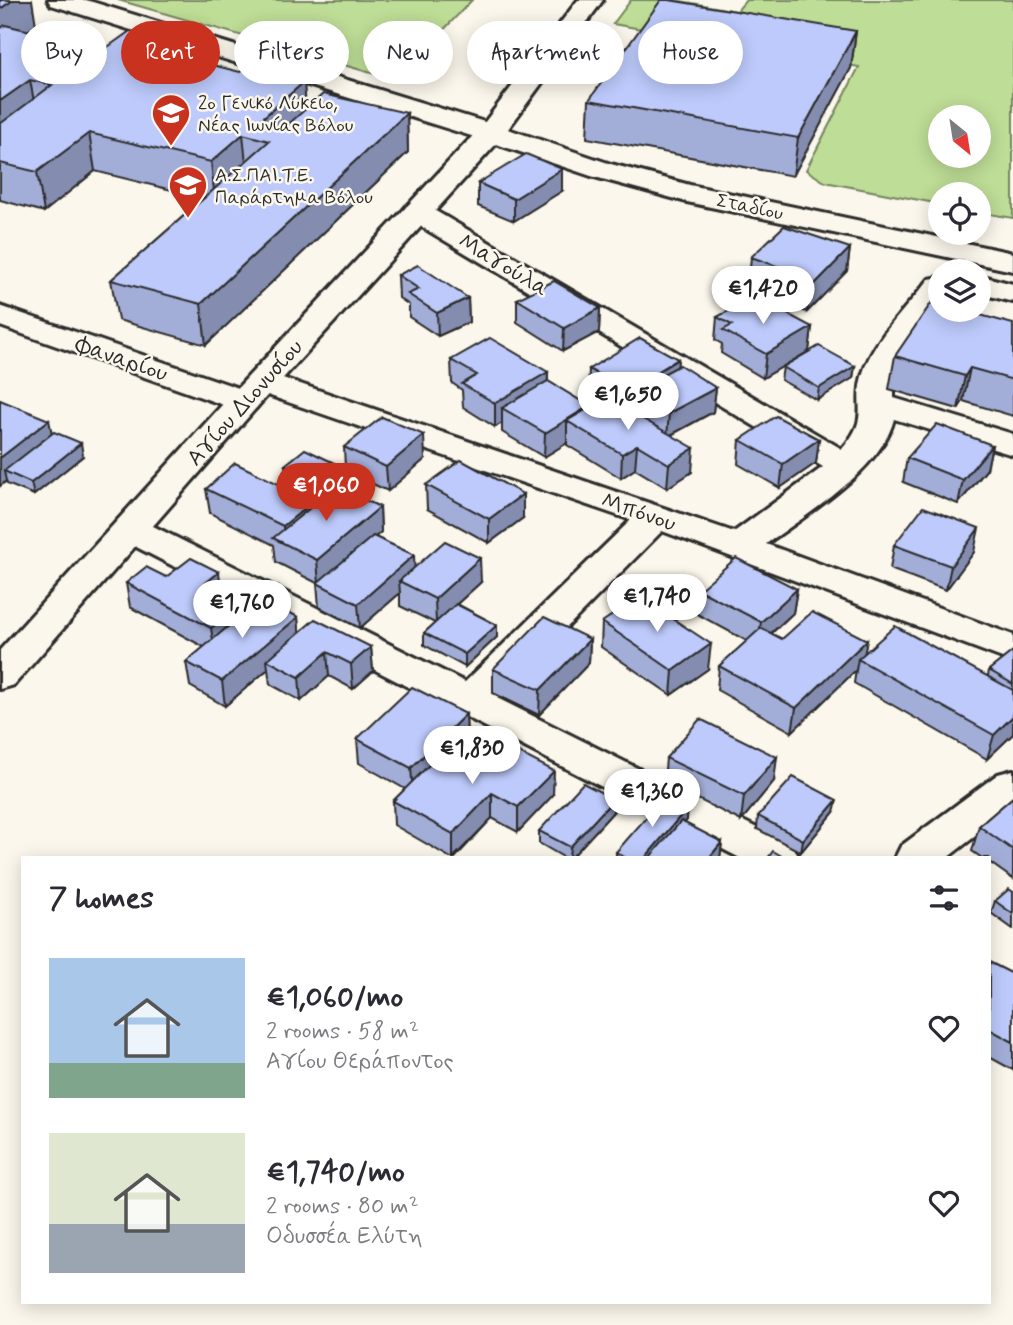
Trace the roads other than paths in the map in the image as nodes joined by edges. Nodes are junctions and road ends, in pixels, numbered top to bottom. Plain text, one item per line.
1 (60, 0) edge
2 (592, 0) edge
3 (491, 133) junction
4 (417, 212) junction
5 (928, 224) edge
6 (991, 235) edge
7 (1013, 239) edge
8 (1013, 262) edge
9 (991, 287) edge
10 (1013, 293) edge
11 (928, 303) edge
12 (0, 315) edge
13 (253, 392) junction
14 (877, 403) junction
15 (1013, 445) edge
16 (844, 465) junction
17 (656, 516) junction
18 (130, 529) junction
19 (738, 546) junction
20 (1013, 649) edge
21 (0, 675) edge
22 (469, 702) junction
23 (1013, 785) edge
24 (774, 856) edge
25 (919, 856) edge

1 - 3 street, Σταδίου
2 - 3 street, Αγίου Διονυσίου
3 - 4 street, Αγίου Διονυσίου
3 - 5 street, Σταδίου
3 - 8 street, Σταδίου
4 - 13 street, Αγίου Διονυσίου
4 - 16 street, Μαγούλα
6 - 7 street
9 - 10 street
11 - 14 street
12 - 13 street, Φαναρίου
13 - 17 street, Μπόνου
13 - 18 street, Αγίου Διονυσίου
14 - 15 street
14 - 16 street
16 - 19 street
17 - 19 street, Μπόνου
17 - 22 street
18 - 21 street, Αγίου Διονυσίου
18 - 22 street
19 - 20 street, Μπόνου
22 - 24 street
23 - 25 street

